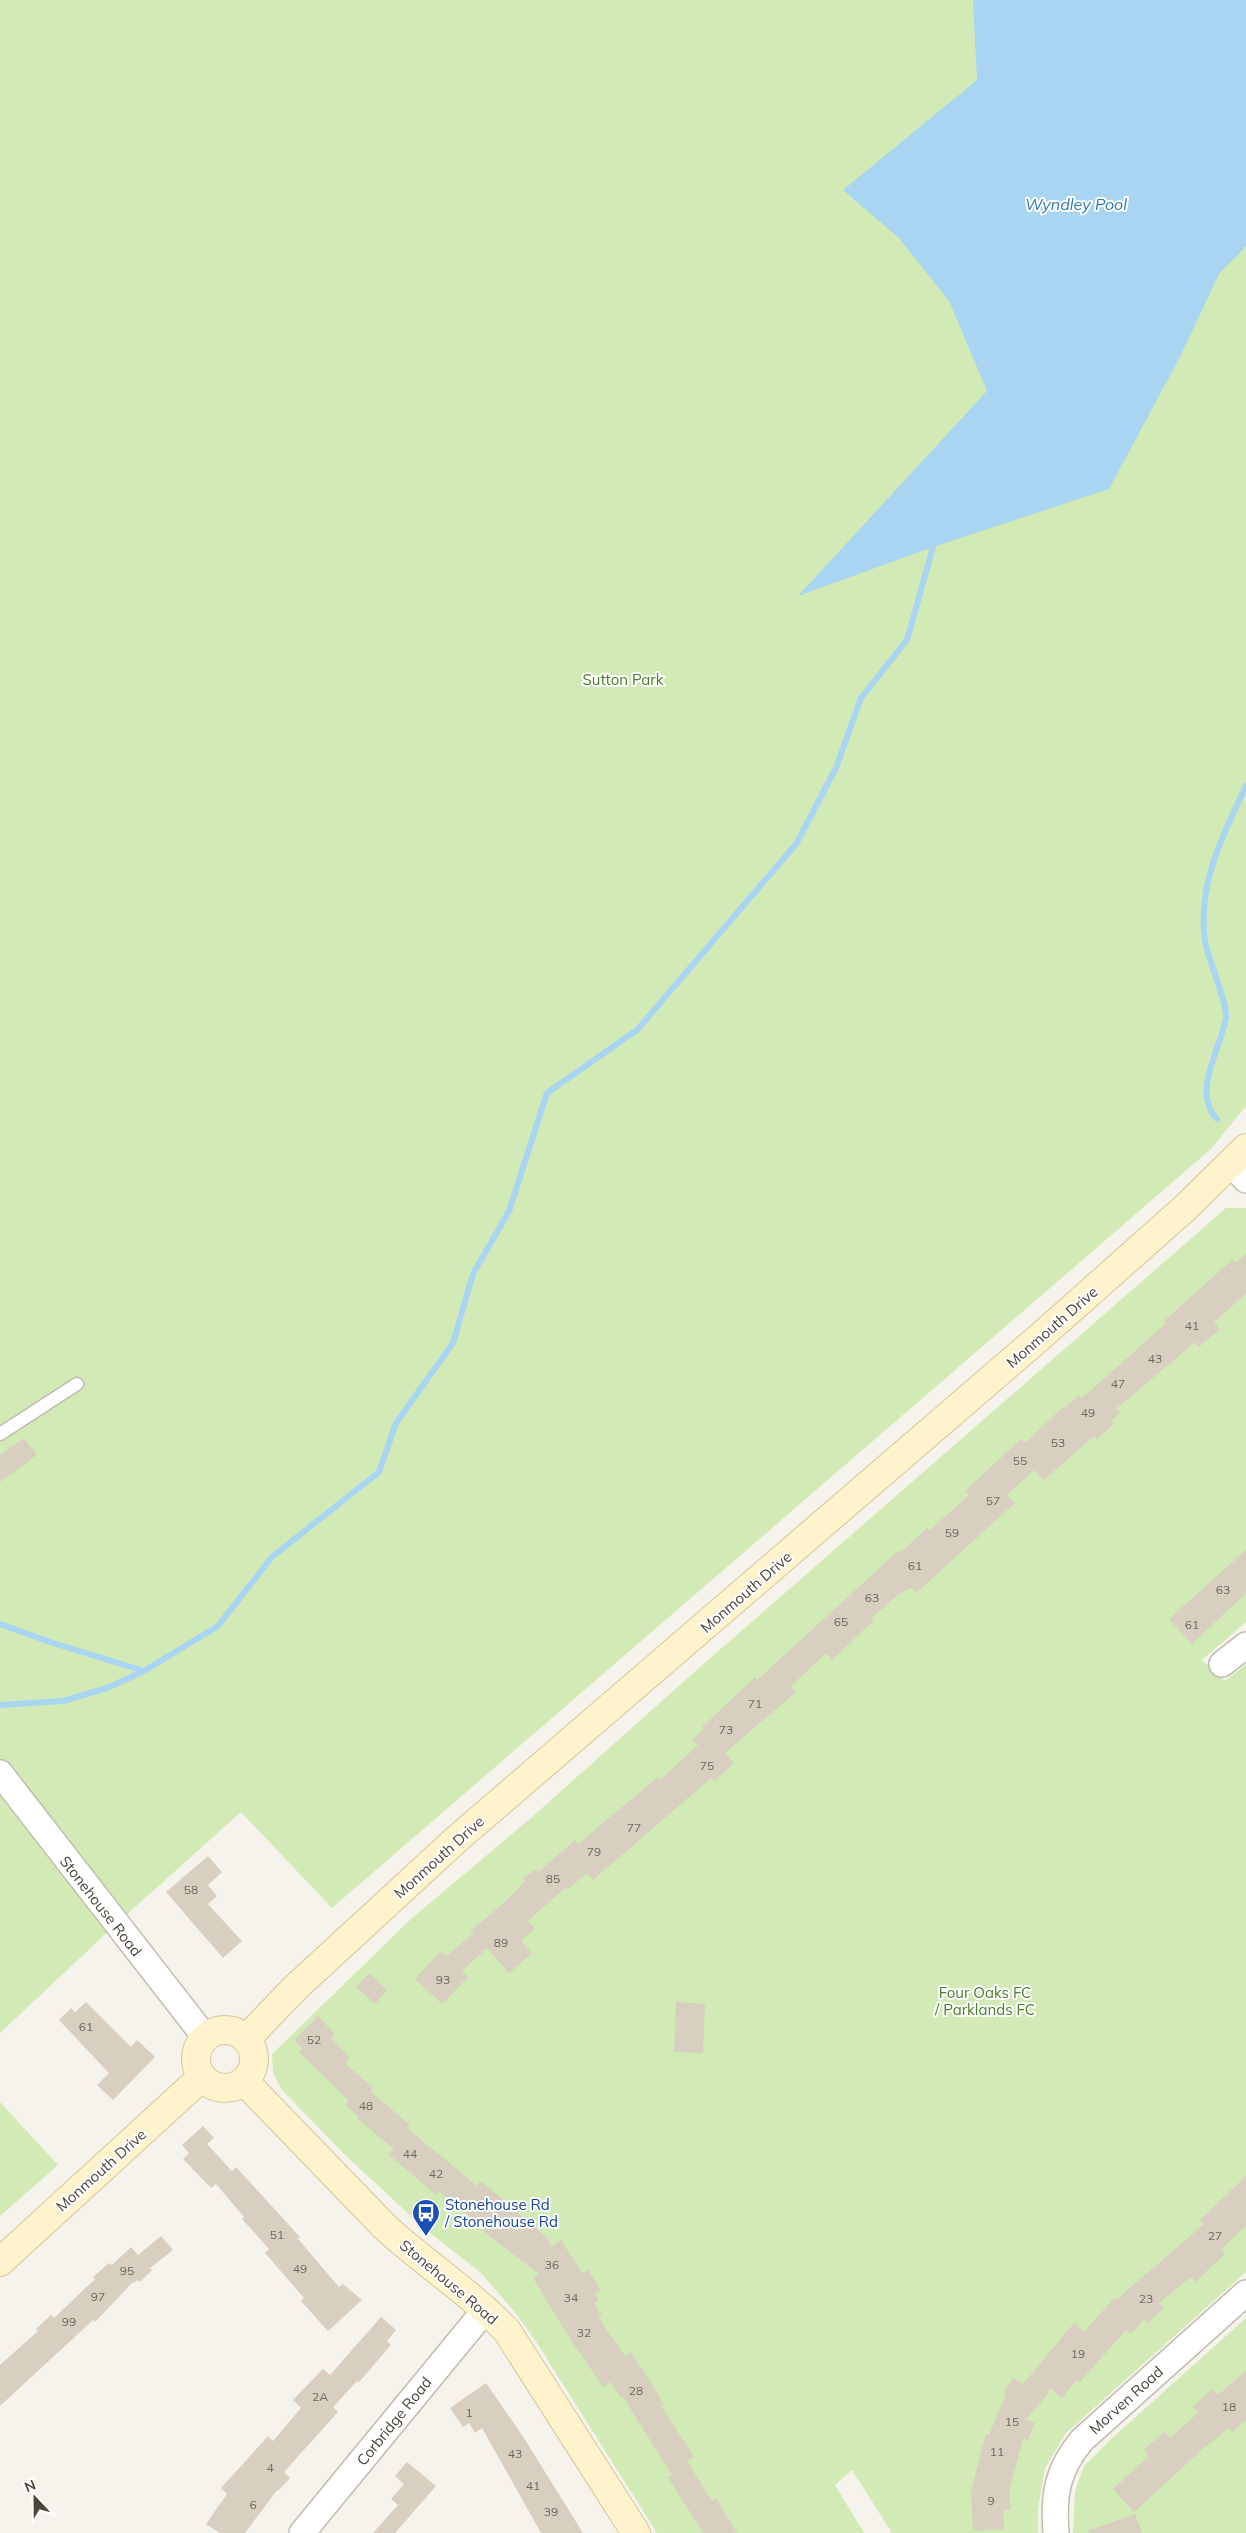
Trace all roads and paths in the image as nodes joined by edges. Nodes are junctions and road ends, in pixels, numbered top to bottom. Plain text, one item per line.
1 (1241, 1164) edge
2 (77, 1384) dead end
3 (0, 1434) edge
4 (1246, 1645) edge
5 (1222, 1664) dead end
6 (0, 1774) edge
7 (205, 2037) junction
8 (247, 2038) junction
9 (202, 2077) junction
10 (245, 2082) junction
11 (0, 2262) edge
12 (1246, 2293) edge
13 (486, 2309) junction
14 (302, 2533) edge
15 (636, 2533) edge
16 (1056, 2533) edge

1 - 8 street, Monmouth Drive
2 - 3 lane
4 - 5 street
6 - 7 street, Stonehouse Road
7 - 8 street
7 - 9 street
8 - 10 street
9 - 10 street
9 - 11 street, Monmouth Drive
10 - 13 street, Stonehouse Road
12 - 16 street, Morven Road
13 - 14 street, Corbridge Road
13 - 15 street, Stonehouse Road

